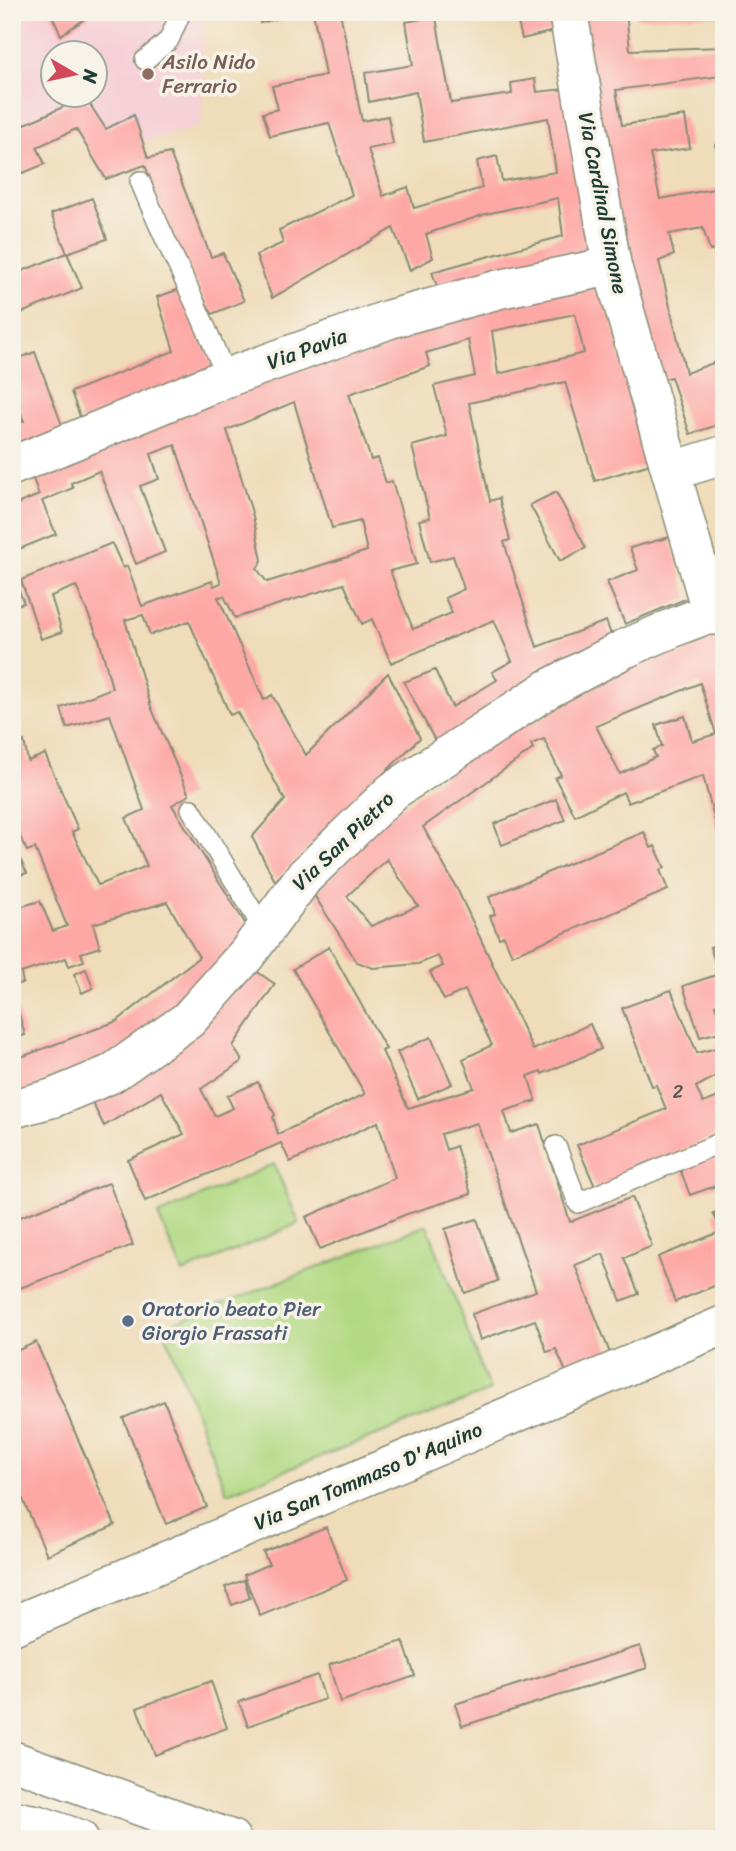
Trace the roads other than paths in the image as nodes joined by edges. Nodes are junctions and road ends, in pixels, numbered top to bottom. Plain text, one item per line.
1 (181, 12) edge
2 (568, 12) edge
3 (145, 60) dead end
4 (140, 181) dead end
5 (612, 266) junction
6 (226, 378) junction
7 (724, 454) edge
8 (12, 466) edge
9 (672, 471) junction
10 (718, 615) edge
11 (191, 810) dead end
12 (264, 930) junction
13 (12, 1109) edge
14 (724, 1141) edge
15 (556, 1146) dead end
16 (724, 1325) edge
17 (12, 1626) edge
18 (12, 1760) edge
19 (12, 1820) edge
20 (79, 1839) edge
21 (231, 1839) edge

1 - 3 lane
2 - 5 street, Via Cardinal Simone
4 - 6 lane
5 - 6 street, Via Pavia
5 - 9 street, Via Cardinal Simone
6 - 8 street, Via Pavia
7 - 9 street
9 - 10 street, Via Cardinal Simone
10 - 12 street, Via San Pietro
11 - 12 lane
12 - 13 street, Via San Pietro
14 - 15 lane
16 - 17 street, Via San Tommaso D'Aquino
18 - 21 street
19 - 20 street

